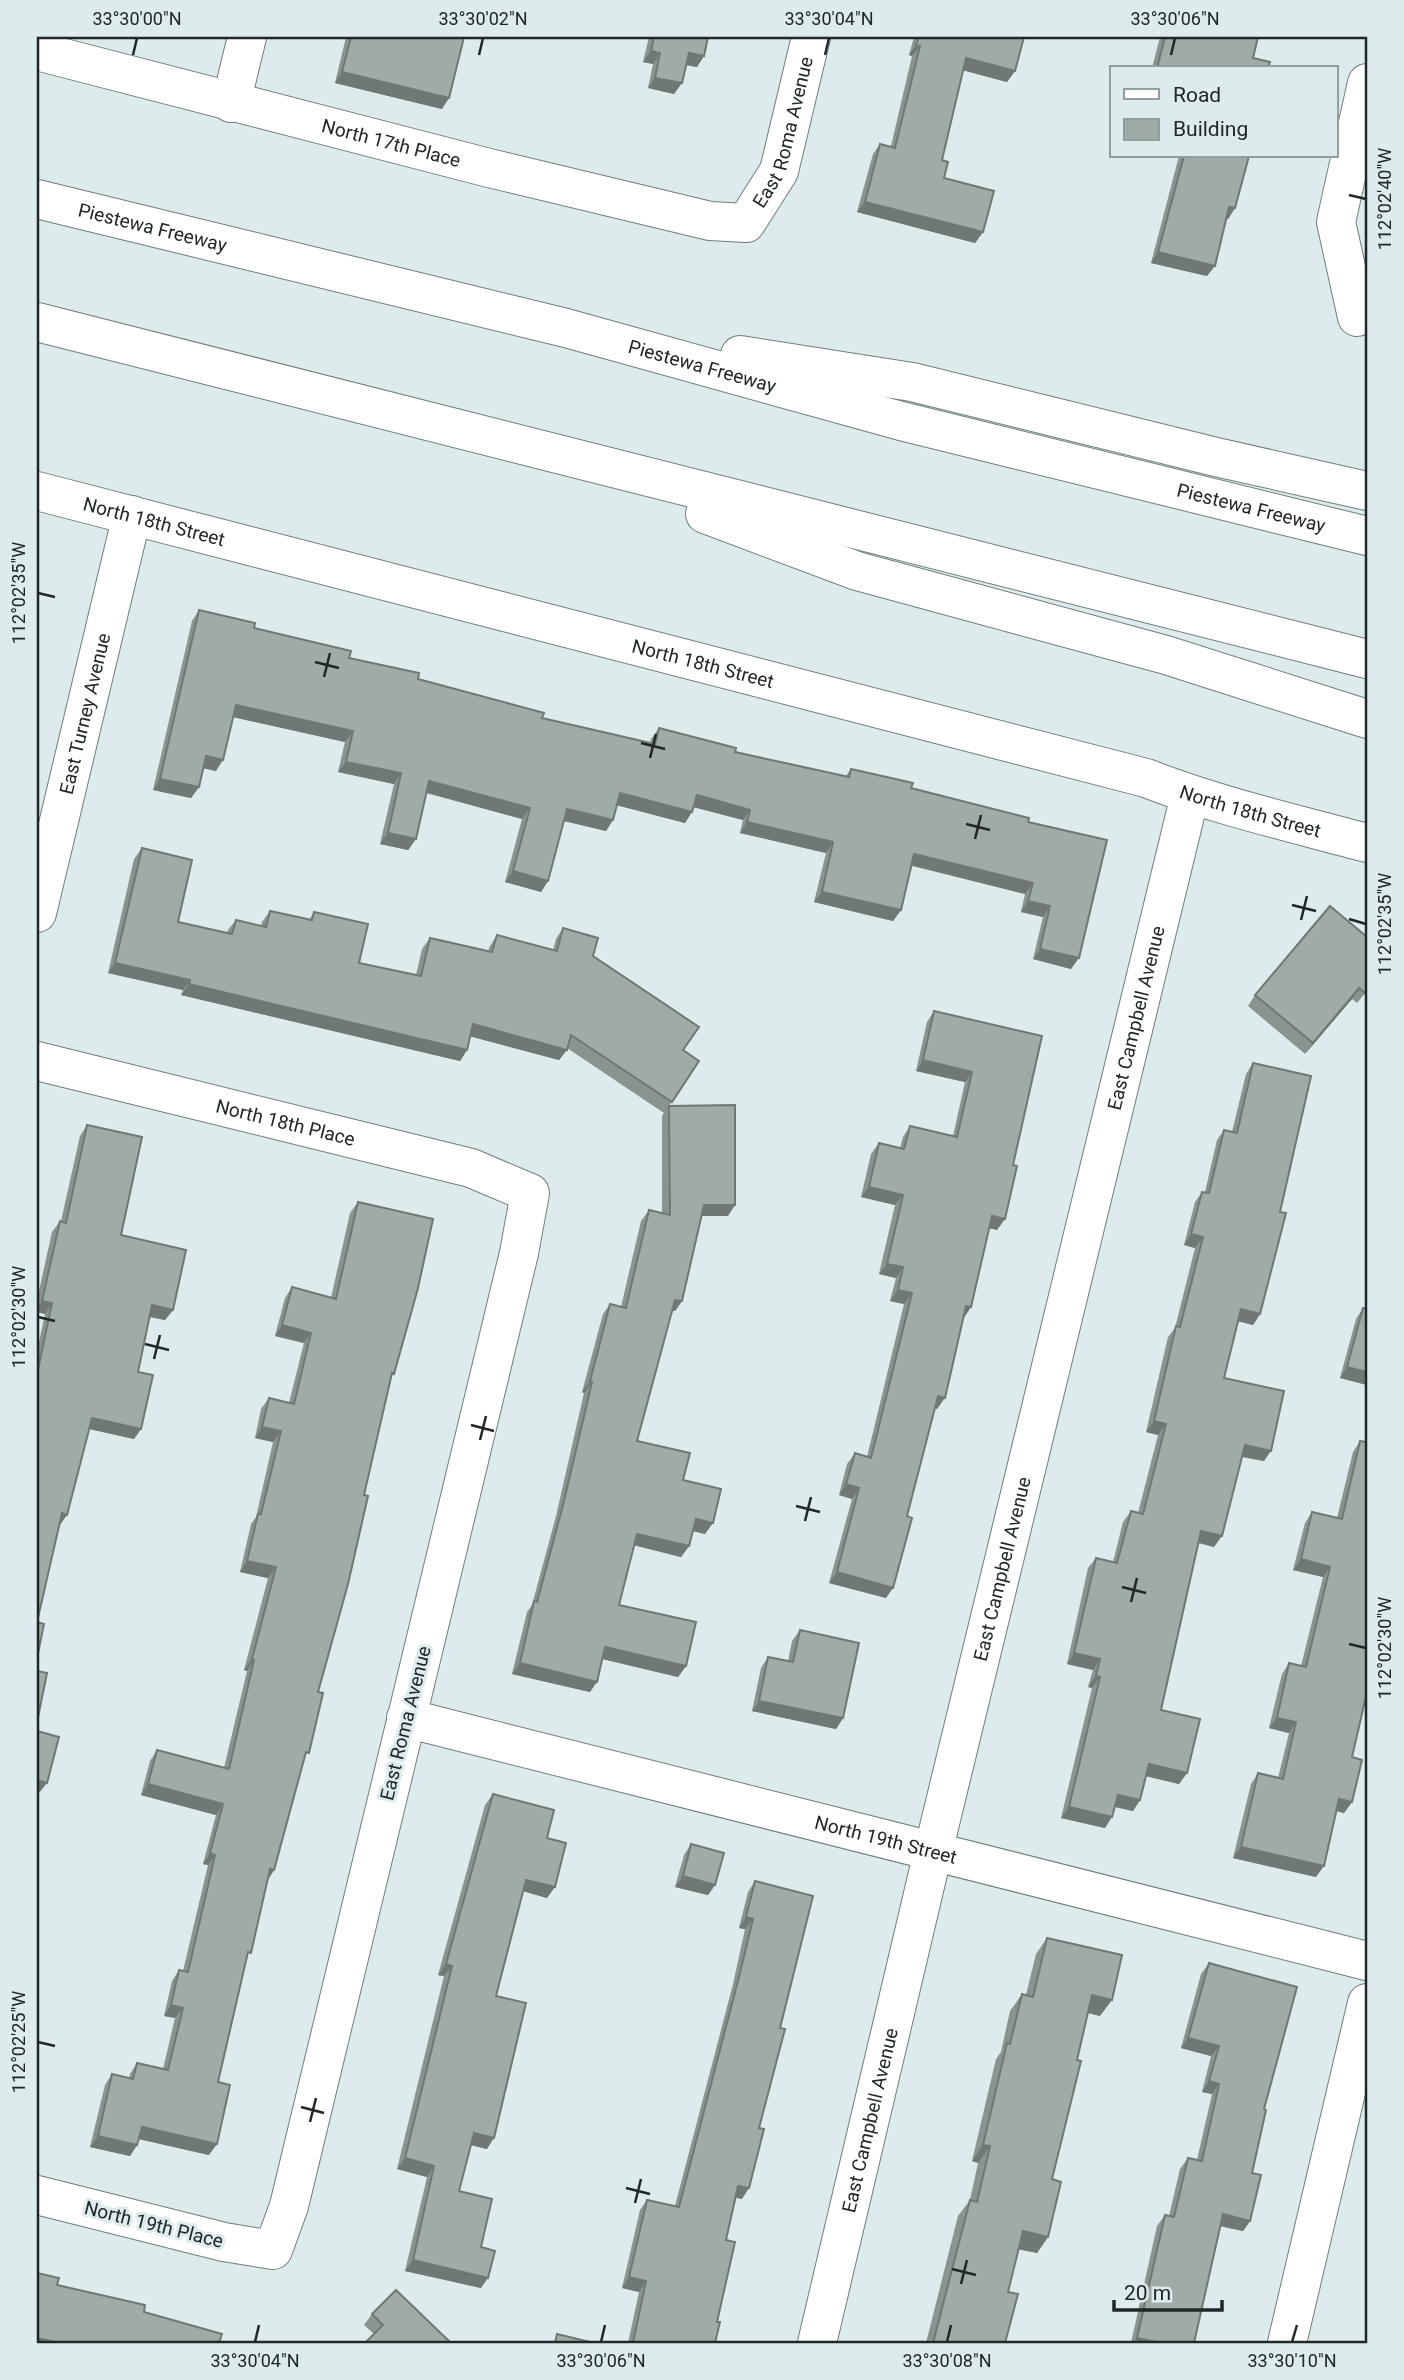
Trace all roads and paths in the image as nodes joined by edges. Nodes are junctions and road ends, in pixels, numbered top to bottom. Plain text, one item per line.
1 (247, 37) edge
2 (811, 37) edge
3 (37, 51) edge
4 (1367, 83) edge
5 (231, 103) junction
6 (37, 191) edge
7 (37, 199) edge
8 (90, 210) junction
9 (746, 223) joint
10 (1357, 317) dead end
11 (41, 324) edge
12 (566, 328) junction
13 (530, 447) junction
14 (37, 491) edge
15 (1367, 491) edge
16 (132, 515) junction
17 (1367, 536) edge
18 (1367, 659) edge
19 (1367, 719) edge
20 (1189, 794) junction
21 (1367, 843) edge
22 (37, 913) edge
23 (37, 1061) edge
24 (530, 1193) joint
25 (406, 1718) junction
26 (933, 1852) junction
27 (1367, 1961) edge
28 (1367, 2003) edge
29 (37, 2194) edge
30 (273, 2250) joint
31 (817, 2343) edge
32 (1287, 2343) edge

1 - 5 main road
2 - 9 main road, East Roma Avenue
3 - 5 main road, North 17th Place
4 - 10 main road
5 - 9 main road, North 17th Place
6 - 8 main road
7 - 8 main road, Piestewa Freeway
8 - 12 main road, Piestewa Freeway
11 - 13 main road
12 - 15 main road
12 - 17 main road, Piestewa Freeway
13 - 18 main road
13 - 19 main road
14 - 16 main road, North 18th Street
16 - 20 main road, North 18th Street
16 - 22 main road, East Turney Avenue
20 - 21 main road, North 18th Street
20 - 26 main road, East Campbell Avenue
23 - 24 main road, North 18th Place
24 - 25 main road, East Roma Avenue
25 - 26 main road, North 19th Street
25 - 30 main road, East Roma Avenue
26 - 27 main road, North 19th Street
26 - 31 main road, East Campbell Avenue
28 - 32 main road
29 - 30 main road, North 19th Place

